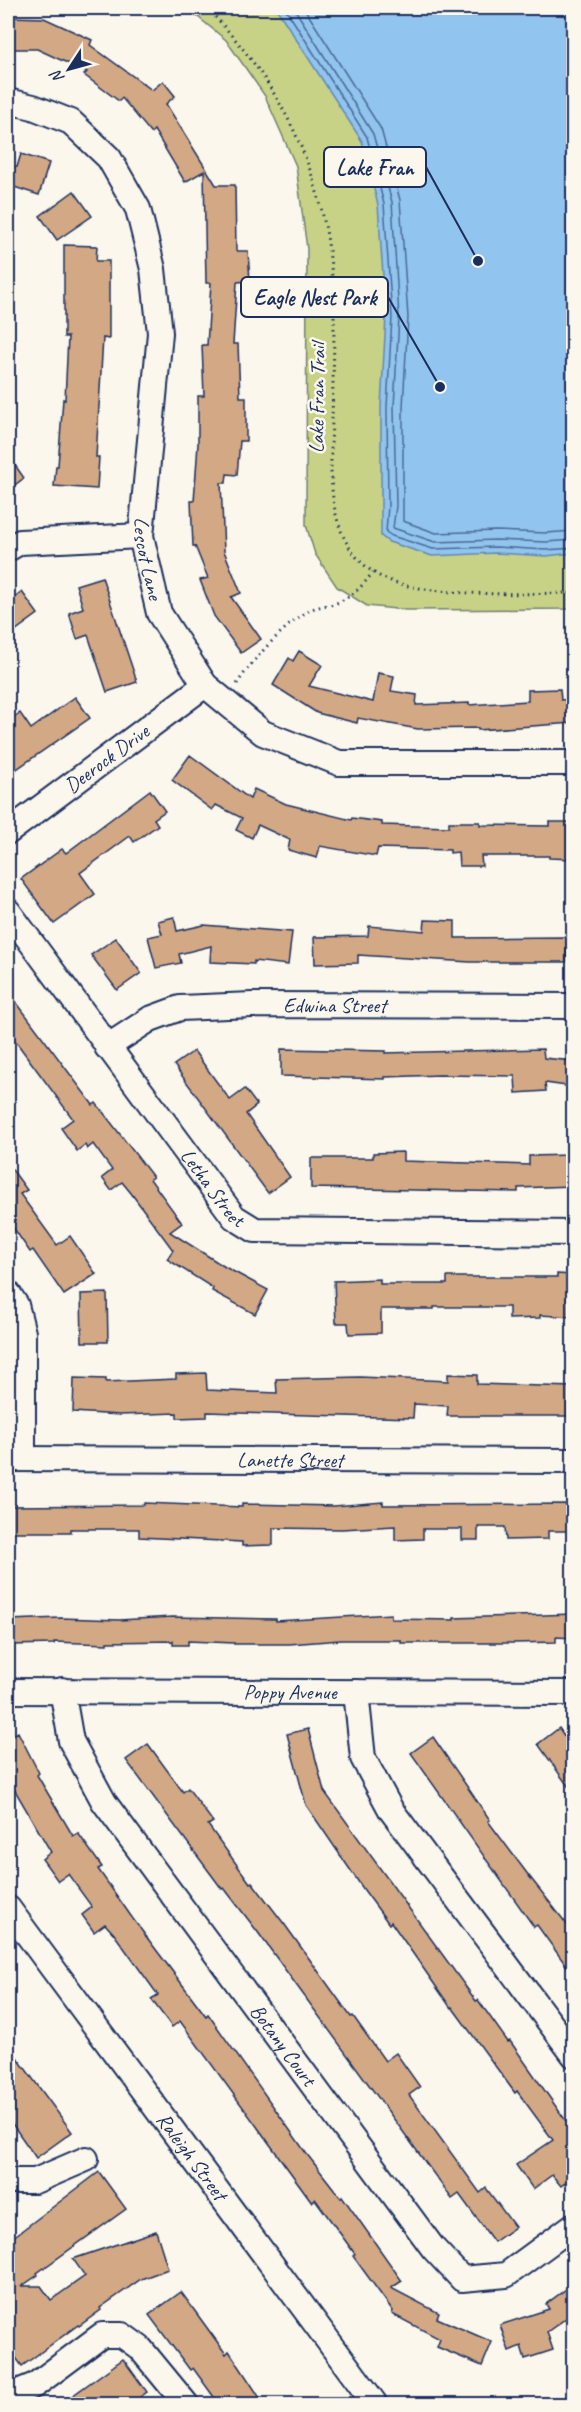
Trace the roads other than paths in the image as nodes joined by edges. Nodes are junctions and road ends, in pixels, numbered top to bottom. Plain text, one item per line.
1 (8, 100) edge
2 (141, 536) junction
3 (8, 549) edge
4 (205, 685) junction
5 (573, 763) edge
6 (8, 832) edge
7 (8, 911) edge
8 (573, 1006) edge
9 (107, 1047) junction
10 (573, 1233) edge
11 (8, 1293) edge
12 (15, 1459) edge
13 (573, 1461) edge
14 (62, 1690) junction
15 (8, 1691) edge
16 (356, 1692) junction
17 (573, 1693) edge
18 (8, 1908) edge
19 (573, 2055) edge
20 (86, 2159) dead end
21 (8, 2162) edge
22 (8, 2168) edge
23 (8, 2181) edge
24 (573, 2225) edge
25 (8, 2396) edge
26 (186, 2404) edge
27 (375, 2404) edge

1 - 2 street, Lescot Lane
2 - 3 street
2 - 4 street, Lescot Lane
4 - 5 street, Lescot Lane
4 - 6 street, Deerock Drive
7 - 9 street, Letha Street
8 - 9 street, Edwina Street
9 - 10 street, Letha Street
11 - 12 street
12 - 13 street, Lanette Street
14 - 15 street, Poppy Avenue
14 - 16 street, Poppy Avenue
14 - 24 street, Botany Court
16 - 17 street, Poppy Avenue
16 - 19 street
18 - 27 street, Raleigh Street
20 - 23 street
21 - 22 street
25 - 26 street

